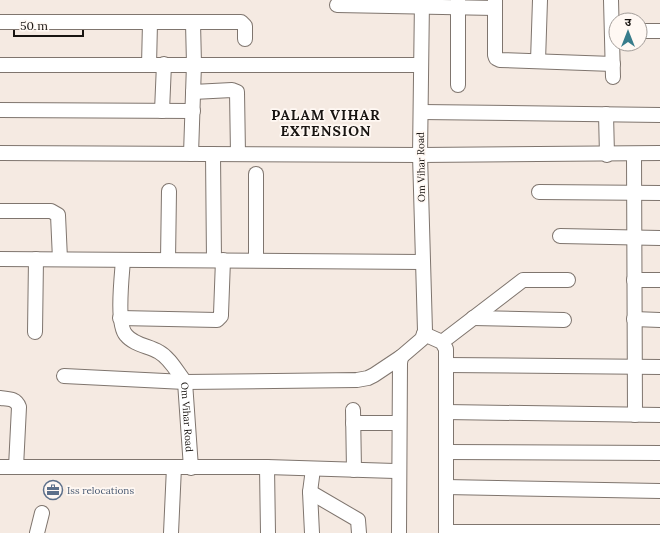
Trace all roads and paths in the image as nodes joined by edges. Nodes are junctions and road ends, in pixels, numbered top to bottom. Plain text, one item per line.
1 (540, 0) edge
2 (610, 0) edge
3 (422, 3) edge
4 (458, 4) edge
5 (495, 4) edge
6 (337, 5) dead end
7 (612, 12) edge
8 (0, 22) edge
9 (150, 23) junction
10 (193, 23) junction
11 (648, 31) edge
12 (660, 31) edge
13 (245, 39) dead end
14 (613, 52) edge
15 (538, 61) junction
16 (149, 64) junction
17 (164, 64) junction
18 (194, 64) junction
19 (421, 64) junction
20 (0, 65) edge
21 (458, 85) dead end
22 (193, 92) junction
23 (0, 110) edge
24 (162, 111) junction
25 (193, 111) junction
26 (421, 112) junction
27 (606, 114) junction
28 (660, 115) edge
29 (0, 153) edge
30 (660, 153) edge
31 (191, 154) junction
32 (214, 154) junction
33 (238, 154) junction
34 (634, 154) junction
35 (420, 155) junction
36 (607, 155) junction
37 (256, 174) dead end
38 (169, 191) dead end
39 (539, 192) dead end
40 (634, 193) junction
41 (660, 193) edge
42 (0, 211) edge
43 (560, 236) dead end
44 (634, 238) junction
45 (660, 238) edge
46 (0, 259) edge
47 (36, 259) junction
48 (60, 259) junction
49 (123, 260) junction
50 (168, 260) junction
51 (219, 260) junction
52 (256, 260) junction
53 (422, 262) junction
54 (568, 280) dead end
55 (634, 280) junction
56 (660, 280) edge
57 (120, 318) junction
58 (473, 318) junction
59 (634, 319) junction
60 (564, 320) dead end
61 (660, 320) edge
62 (35, 332) dead end
63 (424, 334) junction
64 (442, 342) junction
65 (401, 357) junction
66 (447, 365) junction
67 (635, 367) junction
68 (660, 367) edge
69 (64, 376) dead end
70 (185, 382) junction
71 (0, 398) edge
72 (446, 412) junction
73 (635, 415) junction
74 (660, 415) edge
75 (399, 423) junction
76 (446, 452) junction
77 (660, 453) edge
78 (0, 467) edge
79 (16, 467) junction
80 (174, 467) junction
81 (267, 467) junction
82 (191, 468) junction
83 (313, 469) junction
84 (354, 470) junction
85 (399, 470) junction
86 (446, 487) junction
87 (660, 491) edge
88 (310, 492) junction
89 (42, 513) dead end
90 (446, 532) edge
91 (652, 532) edge
92 (37, 533) edge
93 (172, 533) edge
94 (268, 533) edge
95 (312, 533) edge
96 (359, 533) edge
97 (399, 533) edge

1 - 15 street
2 - 7 street
3 - 4 street
3 - 6 street
3 - 19 street, Om Vihar Road
4 - 5 street
4 - 21 street
5 - 15 street
8 - 9 street
9 - 10 street
9 - 16 street
10 - 13 street
10 - 18 street
11 - 12 street
14 - 15 street
16 - 17 street
16 - 20 street
17 - 18 street
17 - 24 street
18 - 19 street
18 - 22 street
19 - 26 street, Om Vihar Road
22 - 25 street
22 - 33 street
23 - 24 street
24 - 25 street
25 - 31 street
26 - 27 street
26 - 35 street, Om Vihar Road
27 - 28 street
27 - 36 street
29 - 31 street
30 - 34 street
31 - 32 street
32 - 33 street
32 - 51 street
33 - 35 street
34 - 36 street
34 - 40 street
35 - 36 street
35 - 53 street, Om Vihar Road
37 - 52 street
38 - 50 street
39 - 40 street
40 - 41 street
40 - 44 street
42 - 48 street
43 - 44 street
44 - 45 street
44 - 55 street
46 - 47 street
47 - 48 street
47 - 62 street
48 - 49 street
49 - 50 street
49 - 57 street
50 - 51 street
51 - 52 street
51 - 57 street
52 - 53 street
53 - 63 street, Om Vihar Road
54 - 58 street
55 - 56 street
55 - 59 street
57 - 70 street
58 - 60 street
58 - 64 street
59 - 61 street
59 - 67 street
63 - 64 street
63 - 65 street, Om Vihar Road
64 - 66 street
65 - 70 street, Om Vihar Road
65 - 75 street
66 - 67 street
66 - 72 street
67 - 68 street
67 - 73 street
69 - 70 street
70 - 82 street, Om Vihar Road
71 - 79 street
72 - 73 street
72 - 76 street
73 - 74 street
75 - 84 street
75 - 85 street
76 - 77 street
76 - 86 street
78 - 79 street, Om Vihar Road
79 - 80 street, Om Vihar Road
80 - 82 street, Om Vihar Road
80 - 93 street
81 - 82 street
81 - 83 street
81 - 94 street
83 - 84 street
83 - 88 street
84 - 85 street
85 - 97 street
86 - 87 street
86 - 90 street
88 - 95 street
88 - 96 street
89 - 92 street
90 - 91 street

